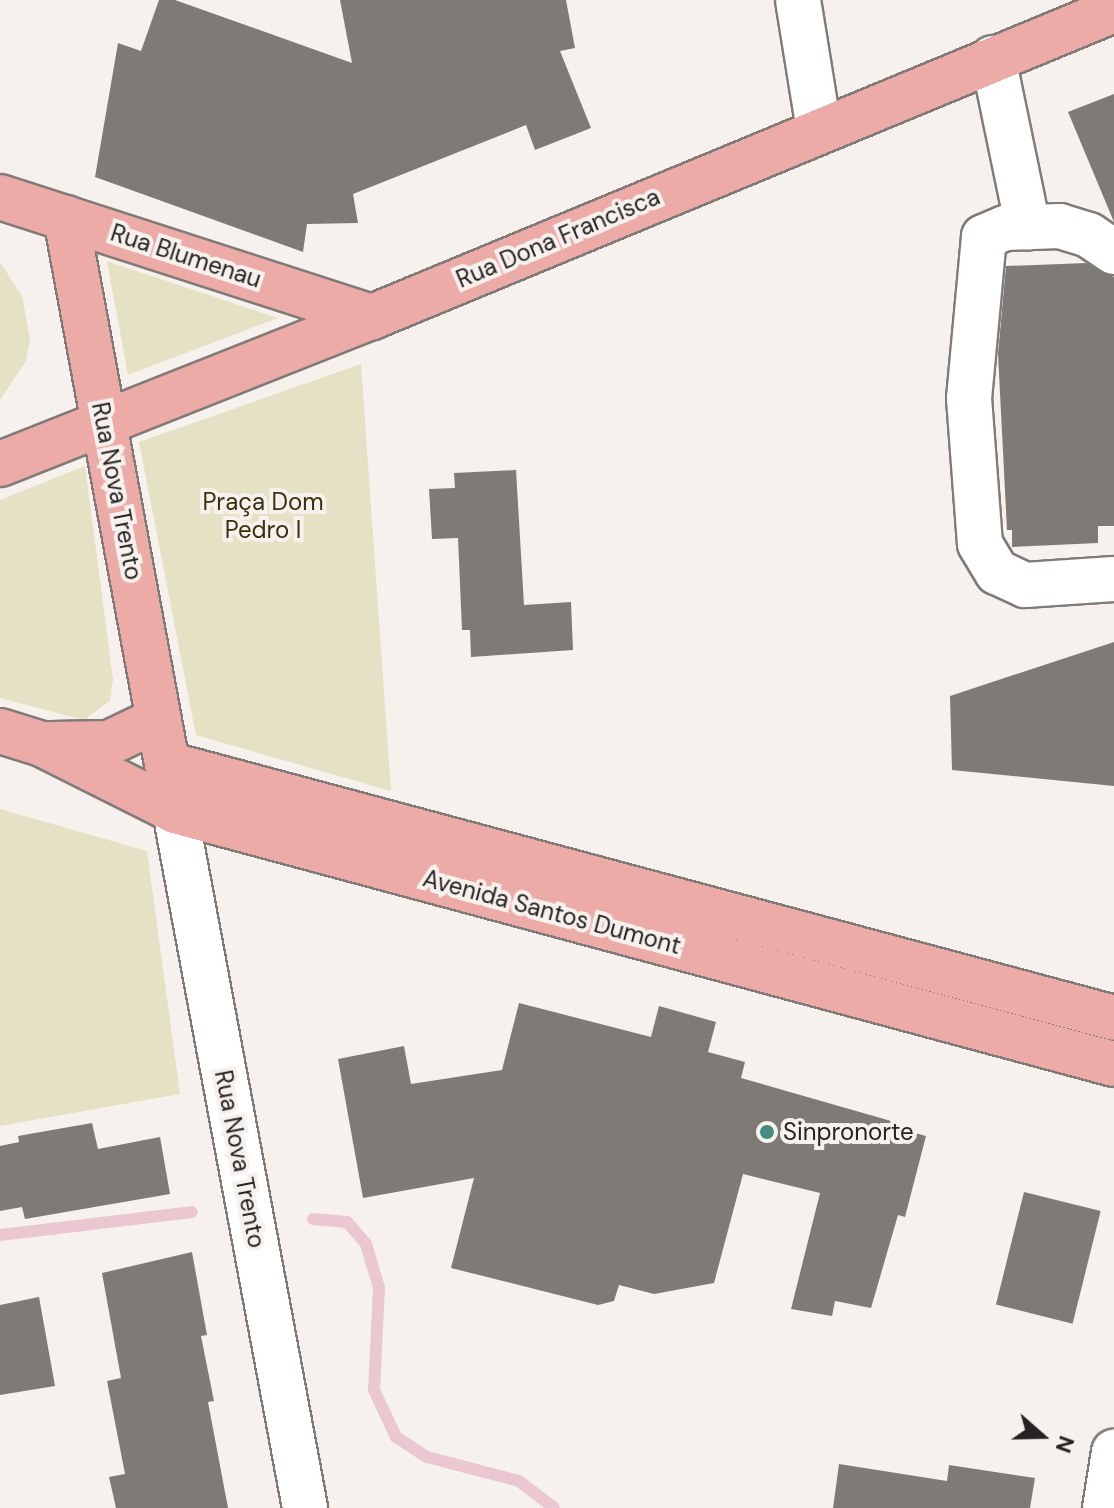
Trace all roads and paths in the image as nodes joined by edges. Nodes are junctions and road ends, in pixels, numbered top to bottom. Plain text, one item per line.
1 (798, 0) edge
2 (1114, 10) edge
3 (993, 58) junction
4 (819, 129) junction
5 (0, 197) edge
6 (66, 218) junction
7 (1028, 227) junction
8 (1114, 252) edge
9 (372, 317) junction
10 (104, 423) junction
11 (0, 464) edge
12 (1114, 579) edge
13 (159, 719) junction
14 (0, 731) edge
15 (42, 744) junction
16 (167, 764) joint
17 (175, 811) junction
18 (1114, 1018) edge
19 (1114, 1064) edge
20 (1114, 1452) edge
21 (305, 1508) edge
22 (1105, 1508) edge

1 - 4 street
2 - 3 main road, Rua Dona Francisca
3 - 4 main road, Rua Dona Francisca
3 - 7 street
4 - 9 main road, Rua Dona Francisca
5 - 6 main road, Rua Blumenau
6 - 9 main road, Rua Blumenau
6 - 10 main road, Rua Nova Trento
7 - 8 street
7 - 12 street
9 - 10 main road, Rua Dona Francisca
10 - 11 main road, Rua Dona Francisca
10 - 13 main road, Rua Nova Trento
13 - 15 main road
13 - 16 main road, Rua Nova Trento
14 - 15 main road, Avenida Santos Dumont
15 - 17 main road, Avenida Santos Dumont
16 - 18 main road, Avenida Santos Dumont
17 - 19 main road, Avenida Santos Dumont
17 - 21 street, Rua Nova Trento
20 - 22 street

